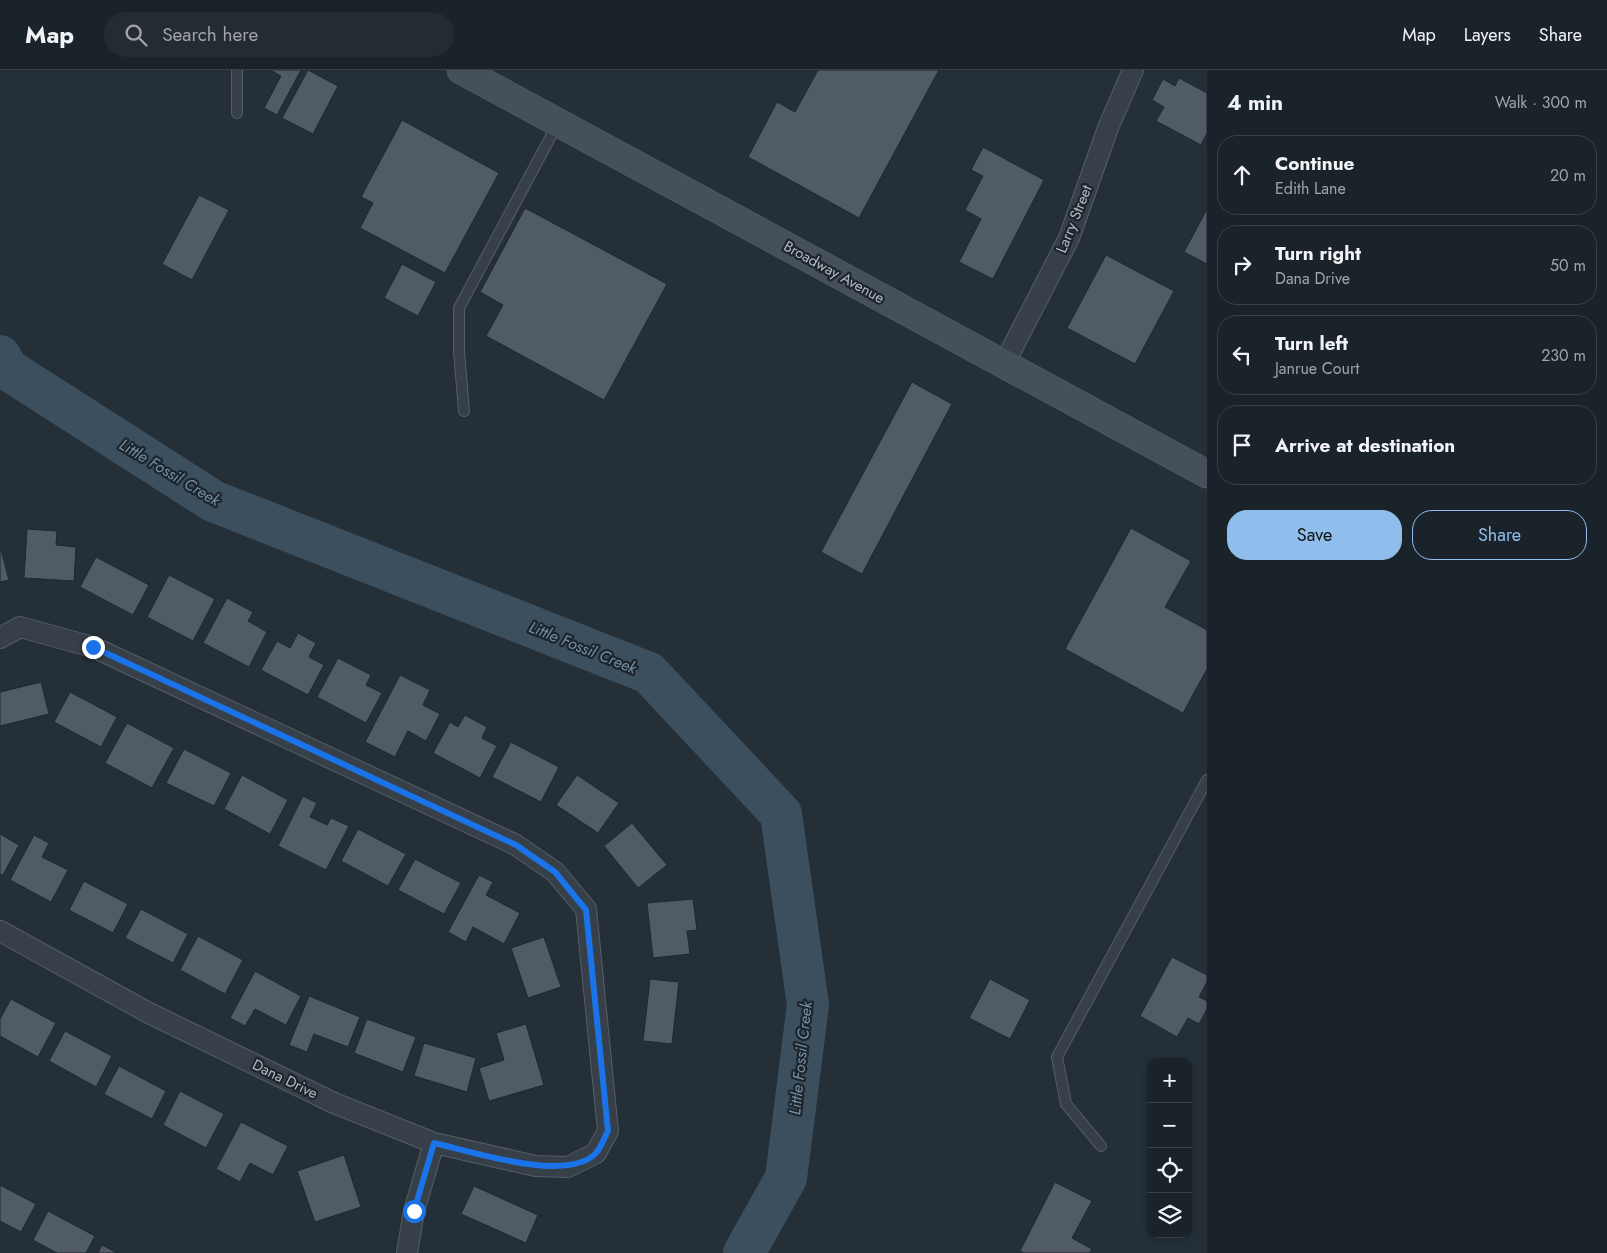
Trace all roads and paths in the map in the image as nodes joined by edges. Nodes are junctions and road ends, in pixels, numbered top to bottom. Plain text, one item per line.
1 (237, 70) edge
2 (1133, 70) edge
3 (475, 73) edge
4 (237, 114) dead end
5 (558, 122) junction
6 (1004, 364) junction
7 (464, 411) dead end
8 (1207, 474) edge
9 (0, 638) edge
10 (1207, 780) edge
11 (0, 931) edge
12 (434, 1143) junction
13 (1100, 1146) dead end
14 (407, 1253) edge

1 - 4 lane
2 - 6 street, Larry Street
3 - 5 main road, Broadway Avenue
5 - 6 main road, Broadway Avenue
5 - 7 lane
6 - 8 main road, Broadway Avenue
9 - 12 street, Dana Drive
10 - 13 lane
11 - 12 street, Dana Drive
12 - 14 street

